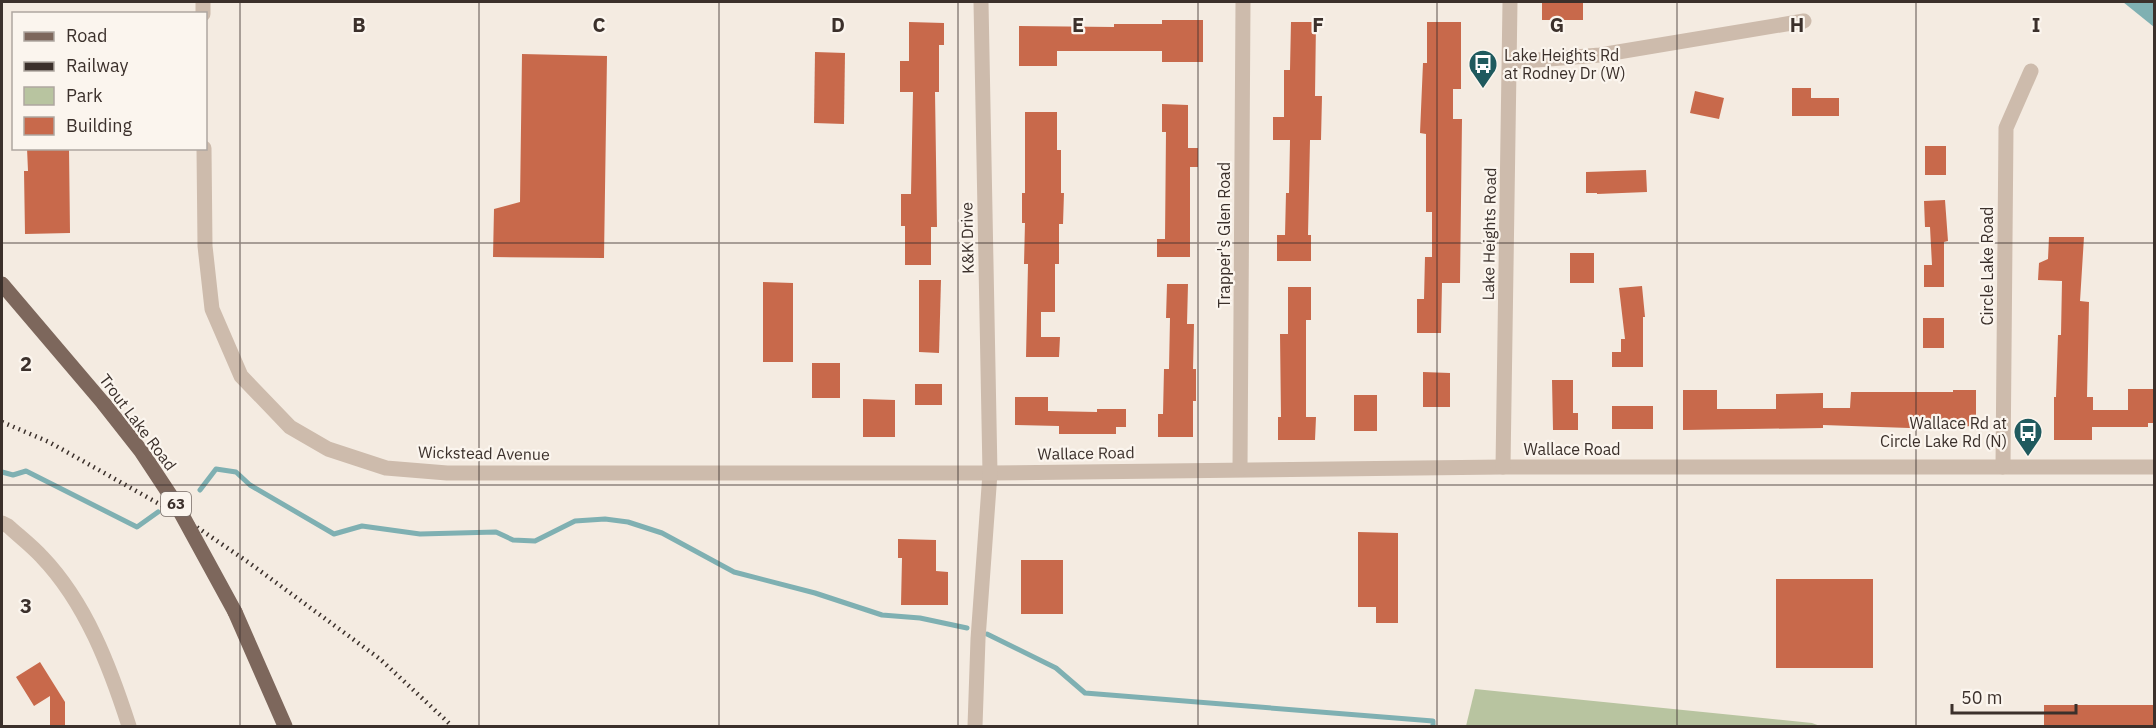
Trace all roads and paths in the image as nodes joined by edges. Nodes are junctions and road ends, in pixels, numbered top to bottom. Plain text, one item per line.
1 (981, 2) edge
2 (1243, 2) edge
3 (1510, 2) edge
4 (1804, 21) dead end
5 (1510, 62) junction
6 (2031, 71) dead end
7 (204, 150) edge
8 (2, 278) edge
9 (7, 289) edge
10 (1503, 467) junction
11 (2003, 467) junction
12 (2154, 467) edge
13 (1240, 469) junction
14 (990, 473) junction
15 (2, 523) edge
16 (129, 726) edge
17 (285, 726) edge
18 (975, 726) edge

1 - 14 street, K&K Drive
2 - 13 street, Trapper's Glen Road
3 - 5 street, Lake Heights Road
4 - 5 street
5 - 10 street, Lake Heights Road
6 - 11 street, Circle Lake Road
7 - 14 street, Wickstead Avenue
8 - 9 main road, Trout Lake Road
9 - 17 main road, Trout Lake Road / 63, bridge
10 - 11 street, Wallace Road
10 - 13 street, Wallace Road
11 - 12 street, Wallace Road
13 - 14 street, Wallace Road
14 - 18 street, K&K Drive
15 - 16 street

